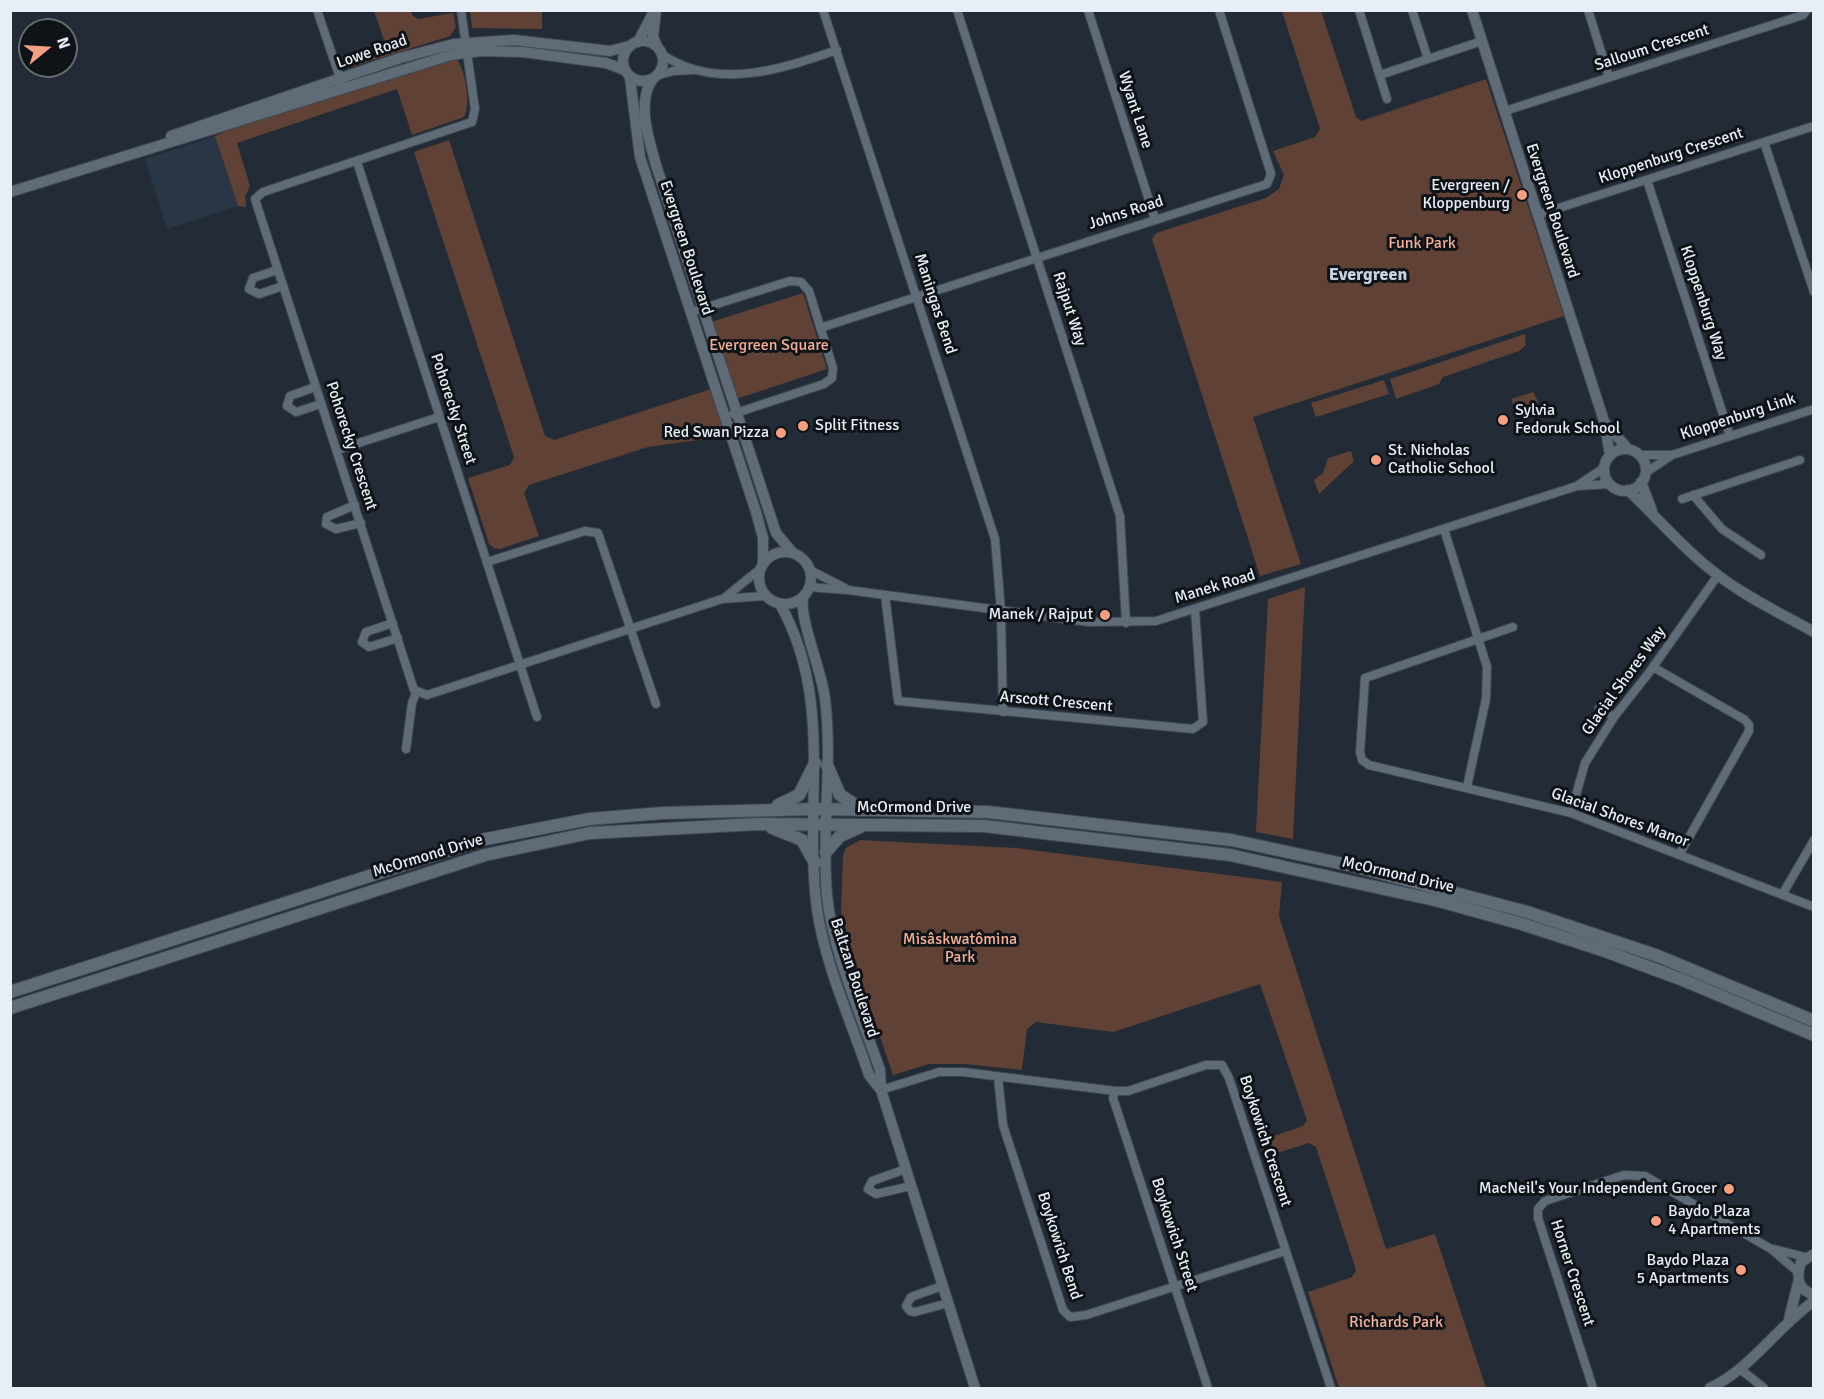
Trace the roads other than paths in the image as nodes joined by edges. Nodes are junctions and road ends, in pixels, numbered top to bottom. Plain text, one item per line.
1 (317, 10) edge
2 (461, 10) edge
3 (655, 10) edge
4 (823, 10) edge
5 (957, 10) edge
6 (1088, 10) edge
7 (1218, 10) edge
8 (1359, 10) edge
9 (1412, 10) edge
10 (1472, 10) edge
11 (1588, 10) edge
12 (1807, 10) edge
13 (1482, 41) junction
14 (633, 44) junction
15 (467, 47) junction
16 (837, 50) junction
17 (660, 51) junction
18 (1428, 59) junction
19 (700, 69) junction
20 (628, 74) junction
21 (1380, 75) junction
22 (656, 77) junction
23 (1609, 77) junction
24 (342, 84) junction
25 (1387, 99) dead end
26 (1505, 111) junction
27 (1814, 126) edge
28 (1764, 142) junction
29 (357, 162) junction
30 (1647, 180) junction
31 (10, 192) edge
32 (1537, 215) junction
33 (1155, 219) junction
34 (1036, 258) junction
35 (278, 270) junction
36 (283, 286) junction
37 (1814, 292) edge
38 (916, 298) junction
39 (703, 309) junction
40 (691, 312) junction
41 (820, 328) junction
42 (315, 387) junction
43 (321, 404) junction
44 (1814, 409) edge
45 (737, 413) junction
46 (439, 417) junction
47 (726, 417) junction
48 (1604, 421) junction
49 (1730, 436) junction
50 (1628, 449) junction
51 (337, 450) junction
52 (1672, 454) junction
53 (1610, 455) junction
54 (1639, 455) junction
55 (1800, 460) dead end
56 (1604, 468) junction
57 (1643, 478) junction
58 (1610, 484) junction
59 (1577, 486) junction
60 (1629, 490) junction
61 (1693, 495) junction
62 (1682, 499) dead end
63 (355, 505) junction
64 (1653, 512) junction
65 (361, 523) junction
66 (1444, 529) junction
67 (793, 553) junction
68 (1761, 555) dead end
69 (488, 562) junction
70 (761, 566) junction
71 (810, 570) junction
72 (1718, 575) junction
73 (809, 587) junction
74 (848, 590) junction
75 (885, 595) junction
76 (765, 596) junction
77 (803, 597) junction
78 (722, 599) junction
79 (780, 604) junction
80 (1195, 610) junction
81 (1001, 611) junction
82 (1126, 622) junction
83 (393, 623) junction
84 (1513, 627) dead end
85 (631, 628) junction
86 (1814, 632) edge
87 (398, 638) junction
88 (1480, 638) junction
89 (521, 664) junction
90 (1653, 667) junction
91 (416, 693) junction
92 (656, 704) dead end
93 (1599, 708) dead end
94 (1003, 712) junction
95 (537, 717) dead end
96 (1614, 717) junction
97 (406, 749) dead end
98 (821, 764) junction
99 (1467, 787) junction
100 (765, 809) junction
101 (820, 809) junction
102 (872, 811) junction
103 (1571, 813) junction
104 (757, 824) junction
105 (820, 824) junction
106 (864, 825) junction
107 (1814, 840) edge
108 (826, 852) junction
109 (1678, 855) junction
110 (815, 863) junction
111 (1782, 895) junction
112 (1814, 907) edge
113 (10, 992) edge
114 (10, 1008) edge
115 (1814, 1021) edge
116 (1814, 1035) edge
117 (998, 1077) junction
118 (880, 1089) junction
119 (1115, 1091) junction
120 (906, 1169) junction
121 (911, 1186) junction
122 (1771, 1249) junction
123 (1285, 1251) junction
124 (1809, 1256) edge
125 (1798, 1277) junction
126 (942, 1286) junction
127 (1175, 1287) junction
128 (1814, 1295) edge
129 (1814, 1300) edge
130 (948, 1303) junction
131 (1788, 1322) junction
132 (1740, 1369) junction
133 (975, 1389) edge
134 (1208, 1389) edge
135 (1331, 1389) edge
136 (1593, 1389) edge
137 (1710, 1389) edge
138 (1764, 1389) edge

1 - 24 street
2 - 15 street
3 - 14 street
3 - 17 street
4 - 16 street, Maningas Bend
5 - 34 street, Rajput Way
6 - 33 street, Wyant Lane
7 - 33 street, Johns Road
8 - 21 street
9 - 18 street
10 - 13 street, Evergreen Boulevard
11 - 23 street
12 - 23 street, Salloum Crescent
13 - 18 street
13 - 26 street, Evergreen Boulevard
14 - 15 street, Lowe Road
14 - 17 street
14 - 20 street
15 - 20 street, Lowe Road
15 - 24 street, Lowe Road
15 - 29 street, Pohorecky Crescent
16 - 19 street
16 - 38 street, Maningas Bend
17 - 19 street
17 - 22 street
18 - 21 street
19 - 22 street
20 - 22 street
20 - 40 street, Evergreen Boulevard
21 - 25 street
22 - 39 street, Evergreen Boulevard
23 - 26 street, Salloum Crescent
24 - 31 street, Lowe Road
26 - 32 street, Evergreen Boulevard
27 - 28 street, Kloppenburg Crescent
28 - 30 street, Kloppenburg Crescent
28 - 37 street
29 - 35 street, Pohorecky Crescent
29 - 46 street, Pohorecky Street
30 - 32 street, Kloppenburg Crescent
30 - 49 street, Kloppenburg Way
32 - 48 street, Evergreen Boulevard
33 - 34 street, Johns Road
34 - 38 street, Johns Road
34 - 82 street, Rajput Way
35 - 36 street, Pohorecky Crescent
35 - 36 street
36 - 42 street, Pohorecky Crescent
38 - 41 street, Johns Road
38 - 81 street, Maningas Bend
39 - 40 street
39 - 41 street
39 - 45 street, Evergreen Boulevard
40 - 47 street, Evergreen Boulevard
41 - 45 street
42 - 43 street, Pohorecky Crescent
42 - 43 street
43 - 51 street, Pohorecky Crescent
44 - 49 street, Kloppenburg Link
45 - 47 street
45 - 67 street, Evergreen Boulevard
46 - 51 street
46 - 69 street, Pohorecky Street
47 - 70 street, Evergreen Boulevard
48 - 50 street, Evergreen Boulevard
48 - 53 street, Evergreen Boulevard
49 - 52 street, Kloppenburg Link
50 - 53 street
50 - 54 street
51 - 63 street, Pohorecky Crescent
52 - 54 street, Kloppenburg Link
52 - 57 street, Kloppenburg Link
53 - 56 street
54 - 57 street
55 - 61 street
56 - 58 street
56 - 59 street, Manek Road
57 - 60 street
57 - 64 street
58 - 59 street, Manek Road
58 - 60 street
59 - 66 street, Manek Road
60 - 64 street
61 - 62 street
61 - 68 street
63 - 65 street, Pohorecky Crescent
63 - 65 street
64 - 72 street
65 - 83 street, Pohorecky Crescent
66 - 80 street, Manek Road
66 - 88 street
67 - 70 street
67 - 71 street
69 - 85 street
69 - 89 street, Pohorecky Street
70 - 76 street
70 - 78 street
71 - 73 street
71 - 74 street, Manek Road
72 - 86 street
72 - 90 street, Glacial Shores Way
73 - 74 street, Manek Road
73 - 77 street
74 - 75 street, Manek Road
75 - 81 street, Manek Road
75 - 94 street, Arscott Crescent
76 - 78 street
76 - 79 street
77 - 79 street
77 - 98 street
78 - 85 street
79 - 98 street
80 - 82 street, Manek Road
80 - 94 street, Arscott Crescent
81 - 82 street, Manek Road
81 - 94 street, Maningas Bend
83 - 87 street, Pohorecky Crescent
83 - 87 street
84 - 88 street
85 - 89 street
85 - 92 street
87 - 91 street, Pohorecky Crescent
88 - 99 street
88 - 99 street, Glacial Shores Manor
89 - 91 street
89 - 95 street, Pohorecky Street
90 - 96 street, Glacial Shores Way
90 - 109 street
91 - 97 street
93 - 96 street
96 - 103 street, Glacial Shores Way
98 - 100 main road
98 - 101 street
98 - 102 main road
99 - 103 street, Glacial Shores Manor
100 - 101 main road, McOrmond Drive
100 - 113 main road, McOrmond Drive
101 - 102 main road, McOrmond Drive
101 - 105 street, Baltzan Boulevard
102 - 115 main road, McOrmond Drive
103 - 109 street, Glacial Shores Manor
104 - 105 main road, McOrmond Drive
104 - 110 main road
104 - 114 main road, McOrmond Drive
105 - 106 main road, McOrmond Drive
105 - 108 street, Baltzan Boulevard
105 - 110 street, Baltzan Boulevard
106 - 108 main road
106 - 116 main road, McOrmond Drive
107 - 111 street
108 - 118 street, Baltzan Boulevard
109 - 111 street, Glacial Shores Manor
110 - 118 street, Baltzan Boulevard
111 - 112 street, Glacial Shores Manor
117 - 118 street, Boykowich Crescent
117 - 119 street, Boykowich Crescent
117 - 127 street, Boykowich Bend
118 - 120 street, Baltzan Boulevard
119 - 123 street, Boykowich Crescent
119 - 127 street, Boykowich Street
120 - 121 street, Baltzan Boulevard
120 - 121 street
121 - 126 street, Baltzan Boulevard
122 - 124 street, Horner Crescent
122 - 125 street, Horner Crescent
122 - 136 street, Horner Crescent
123 - 127 street
123 - 135 street, Boykowich Crescent
124 - 125 street
125 - 128 street
125 - 131 street
126 - 130 street, Baltzan Boulevard
126 - 130 street
127 - 134 street, Boykowich Street
129 - 131 street
130 - 133 street, Baltzan Boulevard
131 - 132 street
132 - 137 street
132 - 138 street

